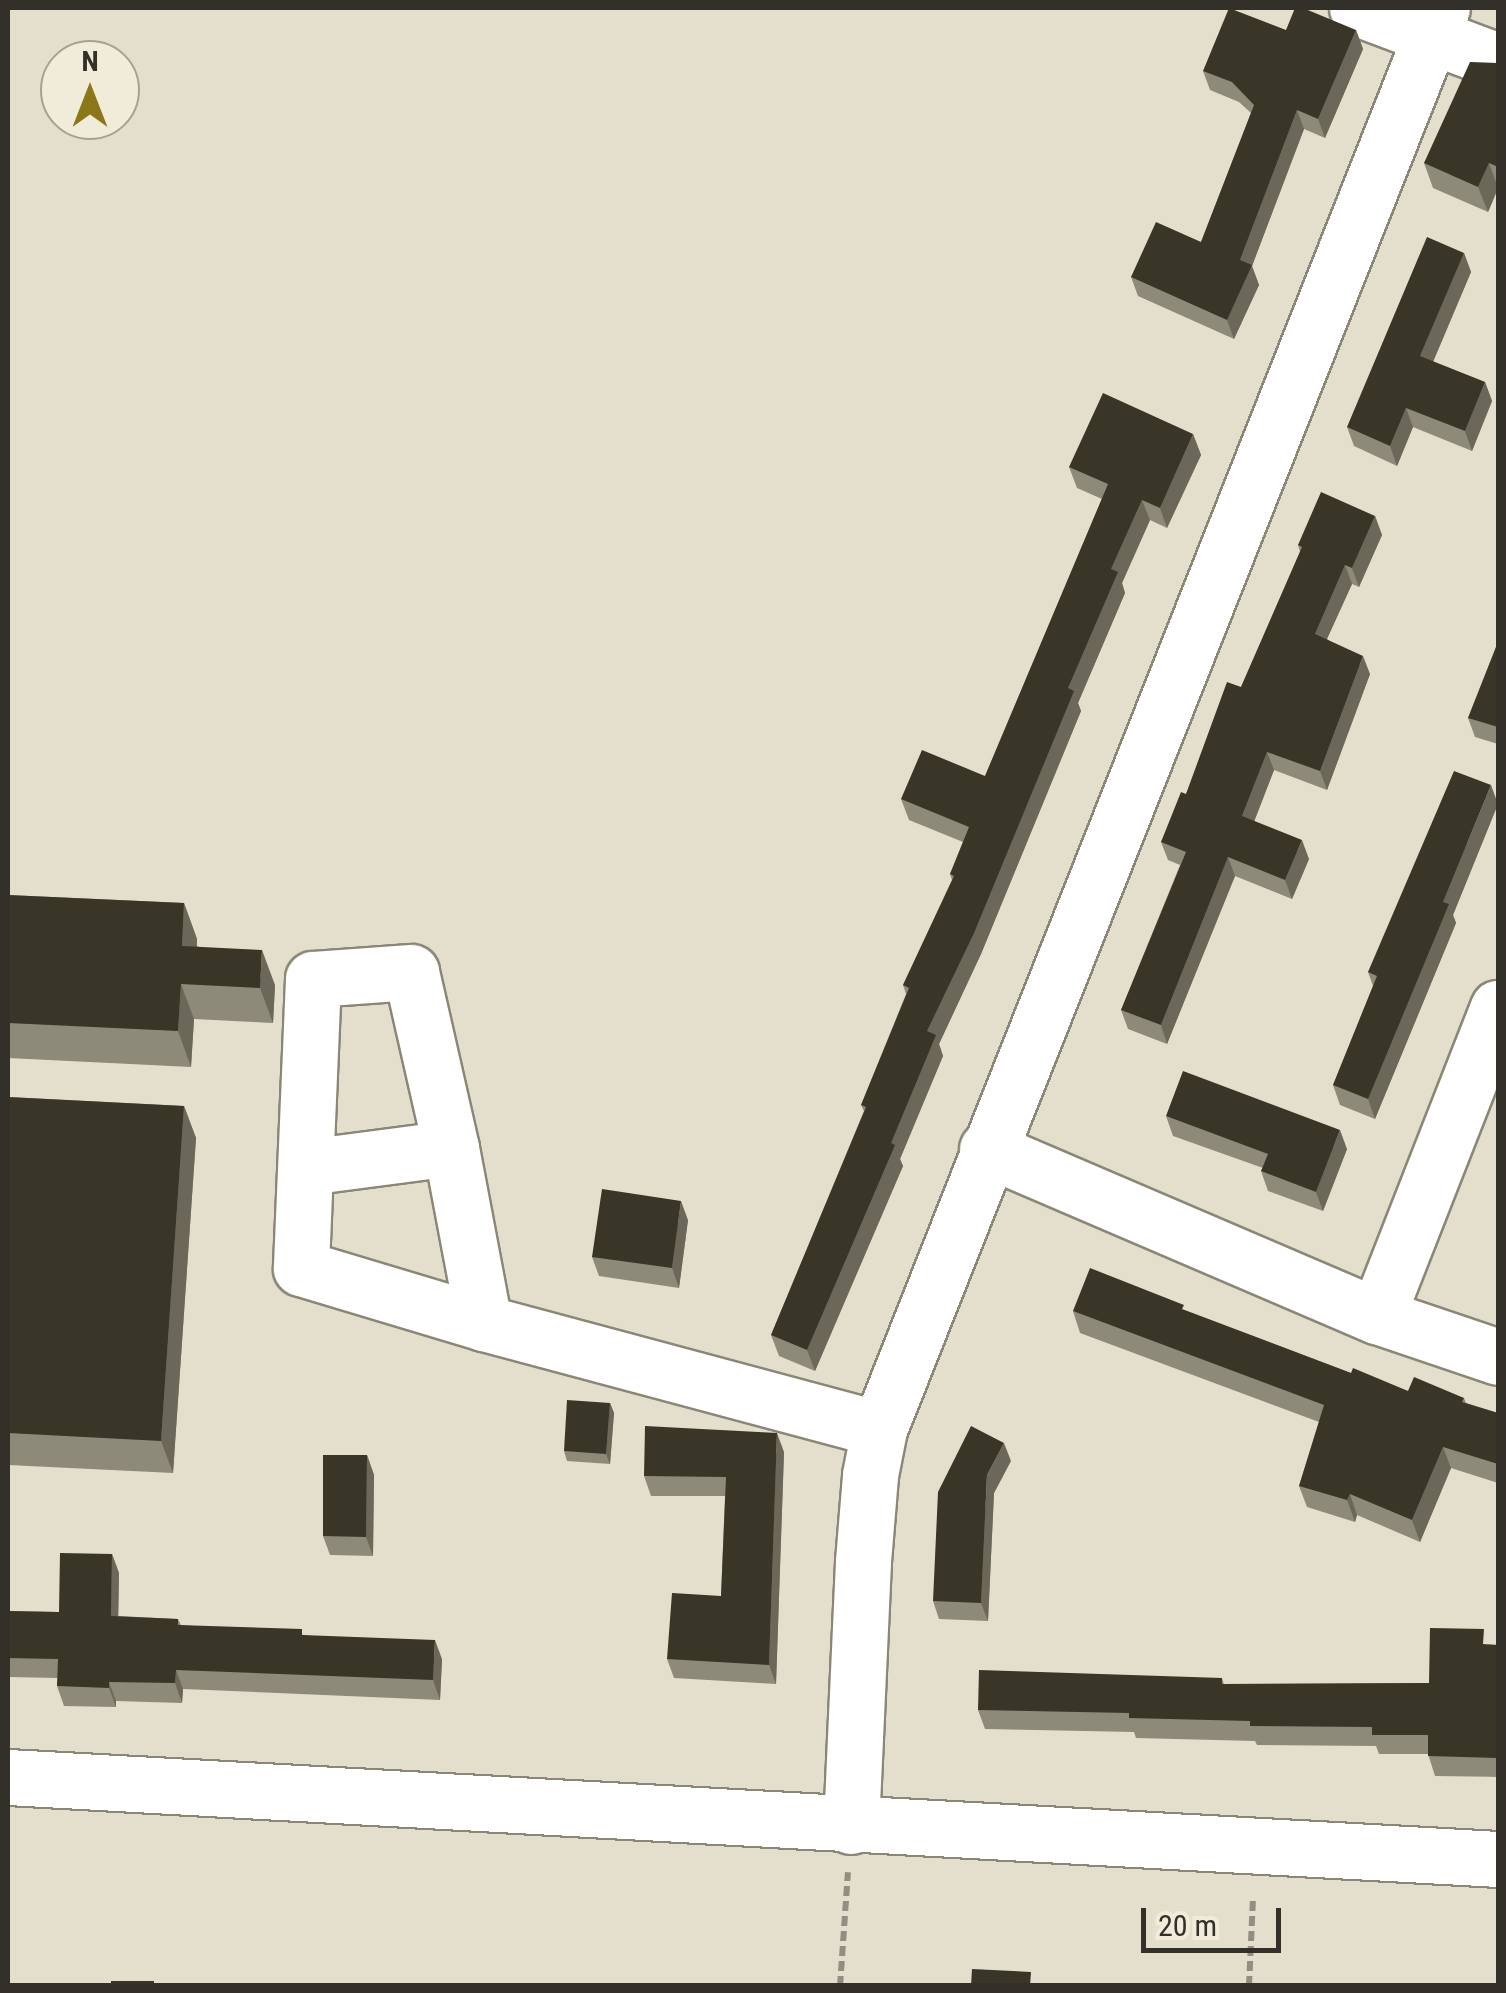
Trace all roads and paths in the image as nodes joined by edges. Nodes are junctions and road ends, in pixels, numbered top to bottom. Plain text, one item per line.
1 (1357, 8) edge
2 (1436, 22) edge
3 (1498, 61) edge
4 (1498, 1008) edge
5 (451, 1148) junction
6 (987, 1149) junction
7 (307, 1168) junction
8 (1377, 1316) junction
9 (484, 1322) junction
10 (1498, 1357) edge
11 (879, 1429) junction
12 (8, 1777) edge
13 (851, 1826) junction
14 (1255, 1846) junction
15 (1498, 1858) edge
16 (840, 1986) edge
17 (1249, 1986) edge

1 - 2 street
2 - 3 street
2 - 6 street
4 - 8 street
5 - 7 street
5 - 7 street
5 - 9 street
6 - 8 street
6 - 11 street
7 - 9 street
8 - 10 street
9 - 11 street
11 - 13 street
12 - 13 street
13 - 14 street
13 - 16 path
14 - 15 street
14 - 17 path

